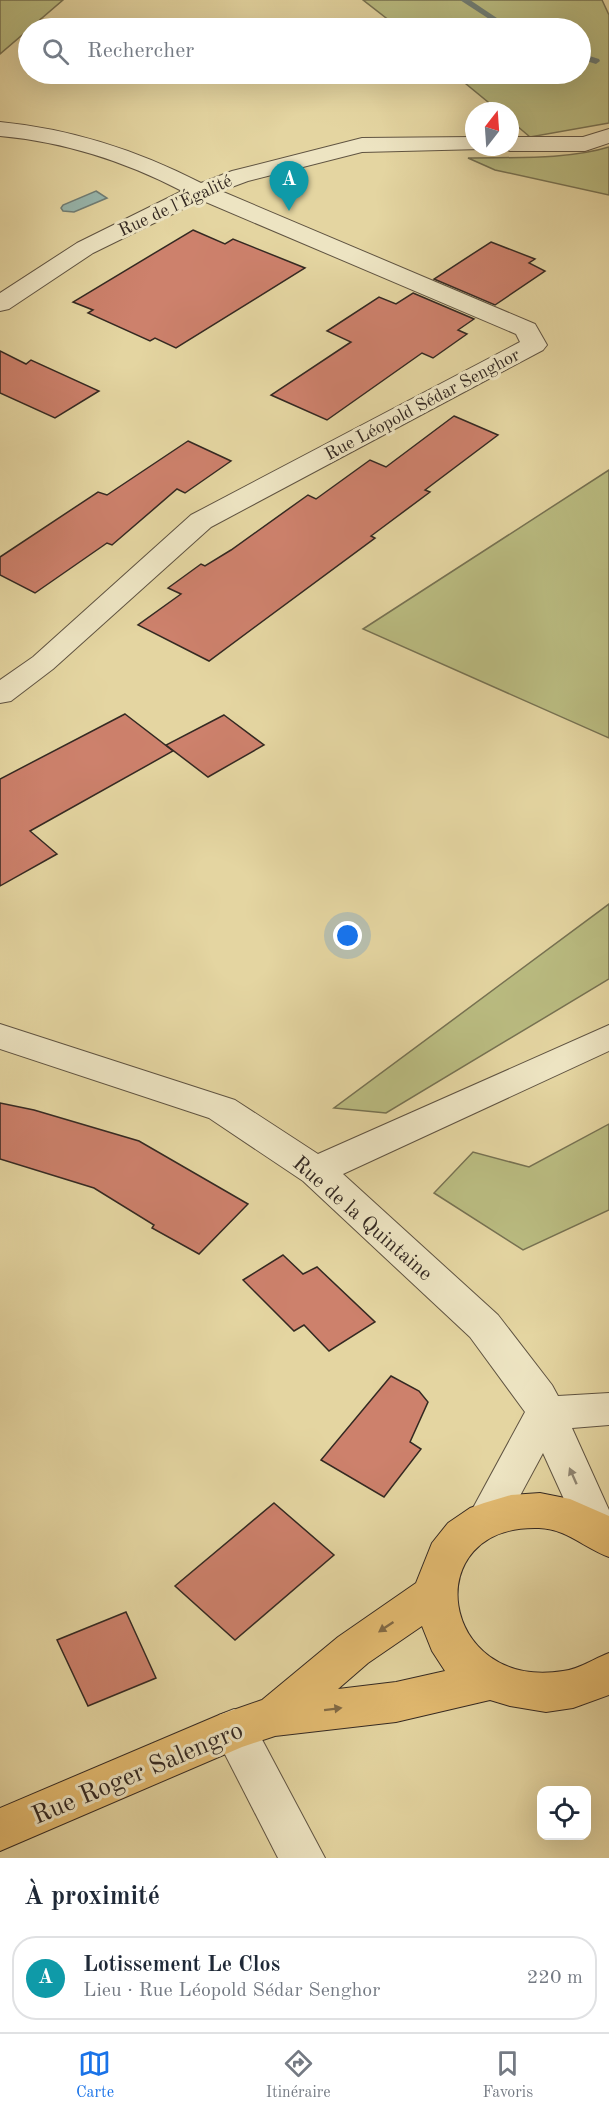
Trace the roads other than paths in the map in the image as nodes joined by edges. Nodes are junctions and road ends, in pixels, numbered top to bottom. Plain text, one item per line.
1 (0, 129) edge
2 (609, 136) edge
3 (465, 144) edge
4 (519, 144) edge
5 (200, 191) junction
6 (0, 304) edge
7 (0, 694) edge
8 (0, 1036) edge
9 (609, 1037) edge
10 (316, 1172) junction
11 (609, 1409) edge
12 (546, 1413) junction
13 (487, 1519) junction
14 (603, 1534) edge
15 (434, 1594) junction
16 (609, 1672) edge
17 (488, 1681) junction
18 (275, 1716) junction
19 (234, 1729) junction
20 (0, 1830) edge
21 (302, 1858) edge

1 - 5 street
2 - 4 street
3 - 5 street, Rue de l'Égalité
5 - 6 street, Rue de l'Égalité
5 - 7 street, Rue Léopold Sédar Senghor
8 - 10 street, Rue de la Quintaine
9 - 10 street
10 - 12 street, Rue de la Quintaine
11 - 12 street
12 - 13 street
14 -> 12 street, Rue de la Quintaine
13 - 14 main road
13 - 15 main road
15 - 17 main road
15 -> 18 main road
16 - 17 main road
18 -> 17 main road
18 - 19 main road, Rue Roger Salengro
19 - 20 main road, Rue Roger Salengro
19 - 21 street

